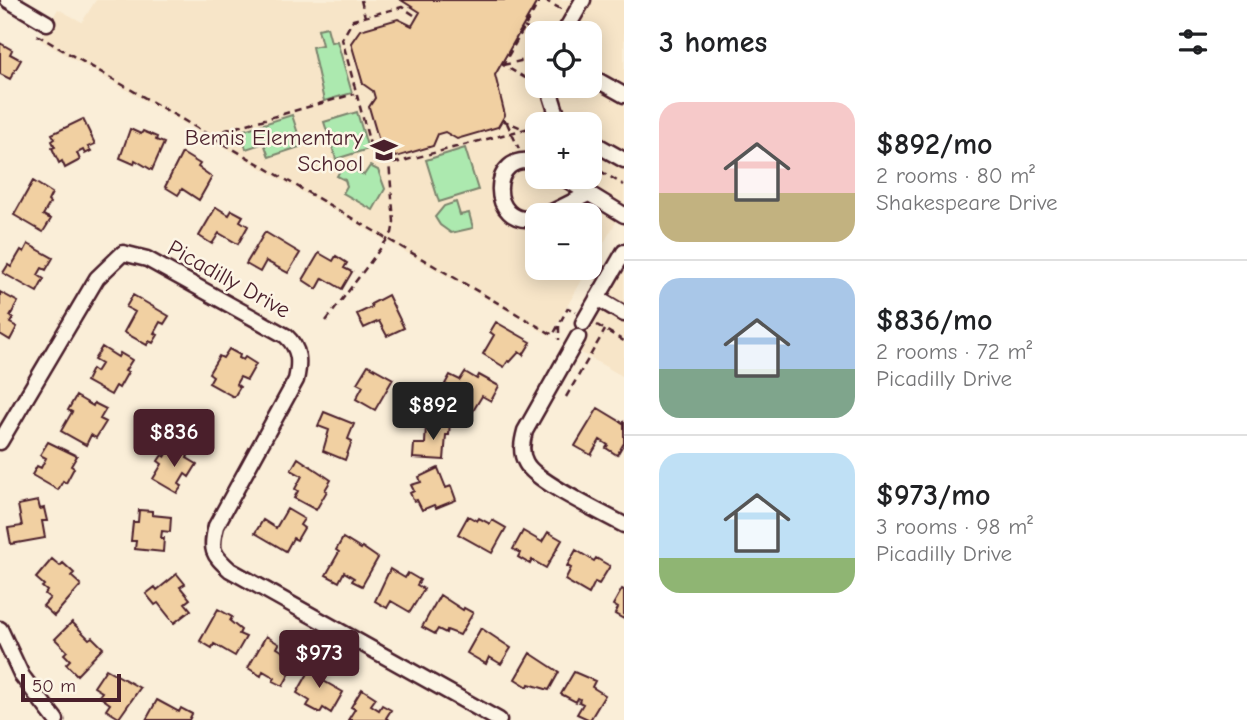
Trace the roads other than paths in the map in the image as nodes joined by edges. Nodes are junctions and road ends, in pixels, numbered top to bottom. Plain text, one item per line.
1 (8, 0) edge
2 (583, 0) edge
3 (570, 21) edge
4 (47, 23) dead end
5 (602, 83) edge
6 (624, 95) edge
7 (602, 148) edge
8 (525, 159) edge
9 (624, 160) edge
10 (580, 189) edge
11 (588, 194) junction
12 (570, 203) edge
13 (624, 215) edge
14 (525, 221) edge
15 (624, 252) edge
16 (597, 298) junction
17 (624, 314) edge
18 (0, 442) edge
19 (624, 525) edge
20 (0, 629) edge
21 (55, 720) edge
22 (499, 720) edge

1 - 4 street
2 - 3 street
5 - 6 street
7 - 9 street
8 - 14 street
10 - 11 street
11 - 12 street
11 - 13 street
15 - 16 street
16 - 17 street
16 - 19 street
18 - 22 street, Picadilly Drive
20 - 21 street

